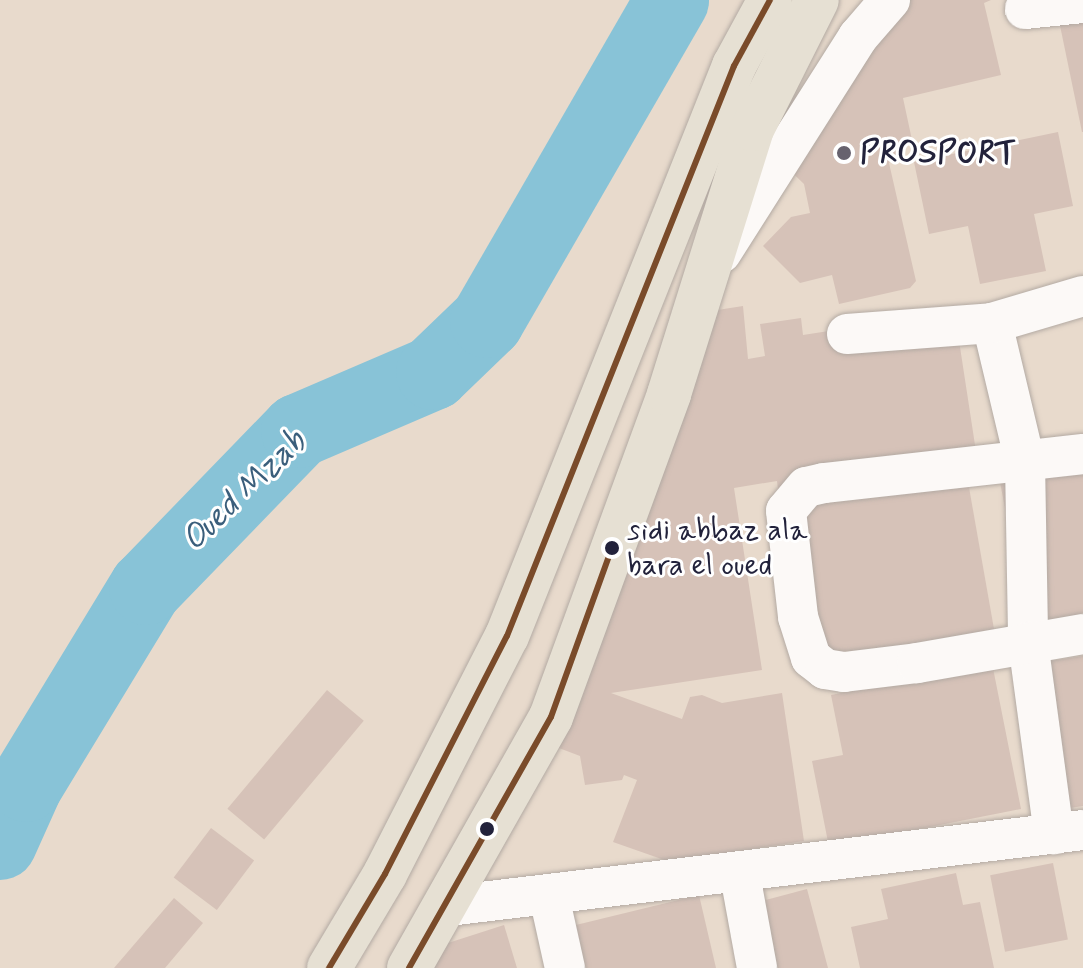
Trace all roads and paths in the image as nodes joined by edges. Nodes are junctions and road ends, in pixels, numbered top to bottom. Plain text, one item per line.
1 (770, 0) edge
2 (817, 0) edge
3 (890, 0) edge
4 (1083, 3) edge
5 (1025, 9) dead end
6 (706, 277) junction
7 (1083, 296) edge
8 (992, 323) junction
9 (847, 334) dead end
10 (1083, 454) edge
11 (1025, 462) junction
12 (1083, 634) edge
13 (1028, 642) junction
14 (1068, 832) edge
15 (740, 875) junction
16 (549, 896) junction
17 (448, 906) junction
18 (329, 968) edge
19 (409, 968) edge
20 (565, 968) edge
21 (757, 968) edge

1 - 18 main road
2 - 6 main road
3 - 6 street
4 - 5 street
6 - 17 main road
7 - 8 street
8 - 9 street
8 - 11 street
10 - 11 street
11 - 13 street
11 - 13 street
12 - 13 street
13 - 14 street
14 - 15 street
15 - 16 street
15 - 21 street
16 - 17 street
16 - 20 street
17 - 19 main road

